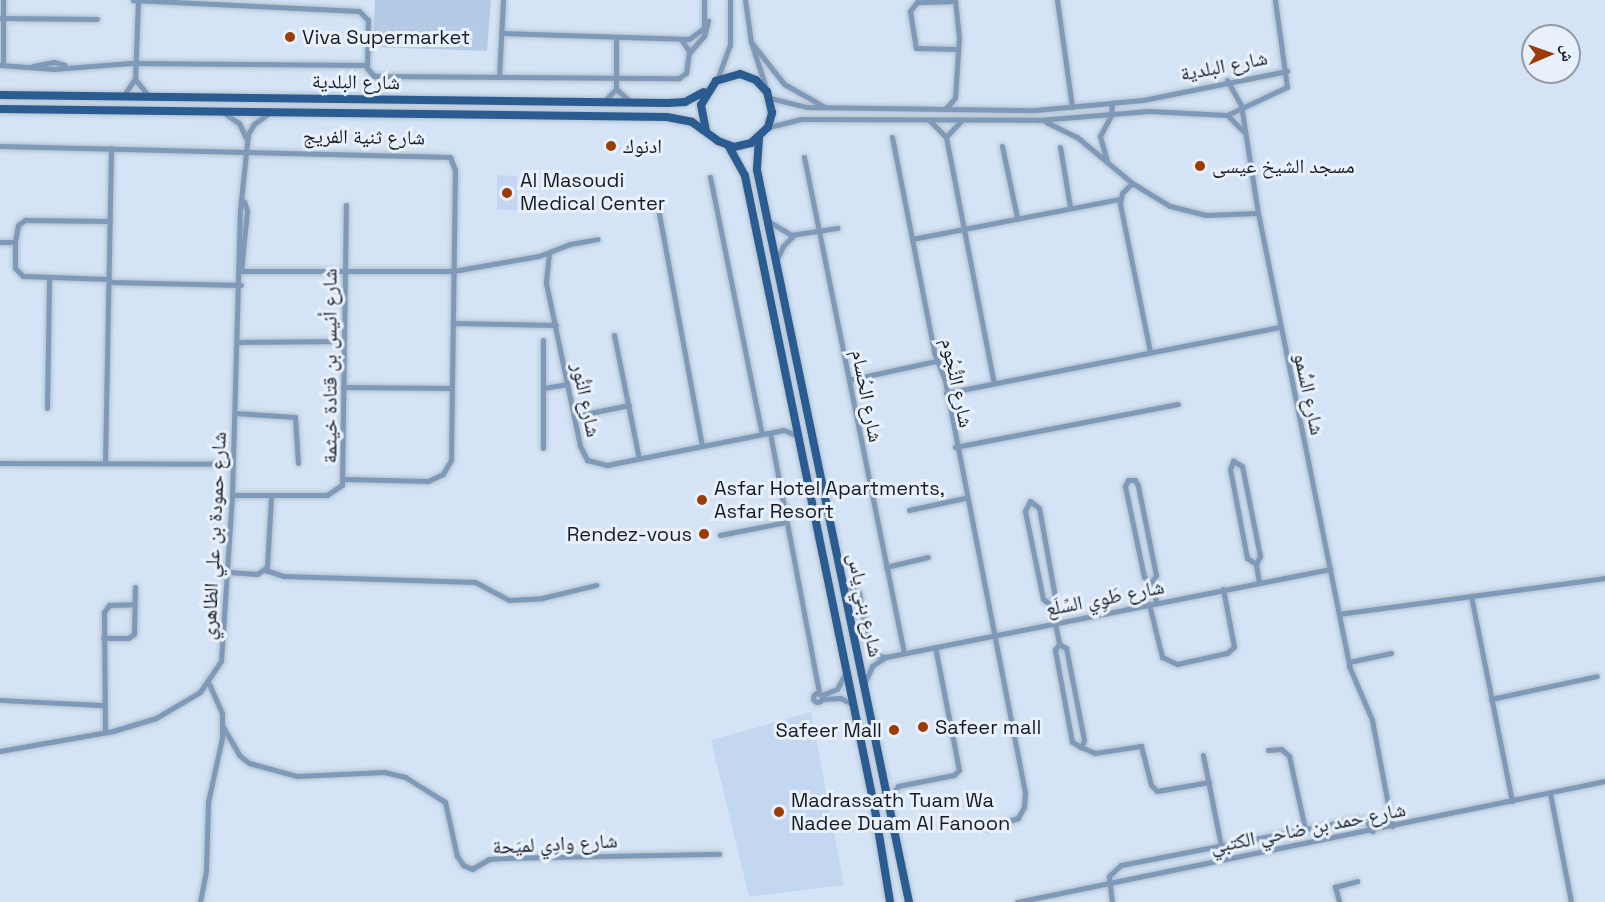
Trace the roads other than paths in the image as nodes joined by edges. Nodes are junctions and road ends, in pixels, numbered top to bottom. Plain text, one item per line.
1 (3, 0) edge
2 (132, 0) edge
3 (138, 0) edge
4 (503, 0) edge
5 (704, 0) edge
6 (730, 0) edge
7 (745, 0) edge
8 (955, 0) edge
9 (1057, 0) edge
10 (1275, 0) edge
11 (249, 3) edge
12 (705, 11) junction
13 (1, 18) edge
14 (97, 19) dead end
15 (501, 33) junction
16 (616, 38) junction
17 (681, 39) junction
18 (751, 42) junction
19 (957, 49) junction
20 (689, 55) junction
21 (135, 63) junction
22 (1, 65) edge
23 (367, 65) junction
24 (1287, 71) junction
25 (499, 78) junction
26 (135, 79) junction
27 (616, 79) junction
28 (1227, 80) junction
29 (716, 81) junction
30 (615, 89) junction
31 (707, 90) junction
32 (0, 95) edge
33 (769, 95) junction
34 (121, 97) junction
35 (153, 97) junction
36 (955, 98) junction
37 (600, 102) junction
38 (633, 103) junction
39 (1112, 103) junction
40 (1071, 107) junction
41 (828, 108) junction
42 (1056, 108) junction
43 (0, 109) edge
44 (945, 109) junction
45 (965, 109) junction
46 (1242, 110) junction
47 (219, 111) junction
48 (271, 112) junction
49 (1111, 115) junction
50 (1227, 115) junction
51 (1056, 119) junction
52 (929, 120) junction
53 (962, 120) junction
54 (1038, 120) junction
55 (768, 127) junction
56 (706, 130) junction
57 (1243, 131) junction
58 (946, 137) junction
59 (892, 138) dead end
60 (759, 139) junction
61 (247, 140) junction
62 (728, 145) junction
63 (0, 146) edge
64 (1002, 146) dead end
65 (1060, 147) dead end
66 (111, 148) junction
67 (246, 149) junction
68 (804, 158) dead end
69 (1107, 162) junction
70 (710, 177) dead end
71 (1132, 183) junction
72 (1120, 199) junction
73 (657, 203) dead end
74 (346, 205) dead end
75 (1070, 207) junction
76 (1257, 213) junction
77 (1017, 217) junction
78 (110, 221) junction
79 (768, 222) junction
80 (837, 228) dead end
81 (964, 228) junction
82 (818, 231) junction
83 (795, 235) junction
84 (598, 239) dead end
85 (912, 239) junction
86 (0, 242) edge
87 (15, 242) junction
88 (549, 252) junction
89 (776, 261) junction
90 (241, 271) junction
91 (345, 271) junction
92 (453, 271) junction
93 (49, 278) junction
94 (109, 280) junction
95 (241, 285) junction
96 (454, 323) junction
97 (556, 325) junction
98 (1280, 327) junction
99 (614, 335) dead end
100 (543, 340) dead end
101 (342, 341) junction
102 (238, 342) junction
103 (1150, 352) junction
104 (936, 361) junction
105 (849, 380) junction
106 (994, 383) junction
107 (567, 384) junction
108 (343, 387) junction
109 (452, 388) junction
110 (543, 388) junction
111 (946, 393) junction
112 (1178, 404) dead end
113 (629, 405) junction
114 (47, 408) dead end
115 (235, 413) junction
116 (794, 416) junction
117 (575, 417) junction
118 (784, 430) junction
119 (770, 433) junction
120 (762, 434) junction
121 (799, 436) junction
122 (702, 446) junction
123 (956, 447) junction
124 (543, 448) dead end
125 (639, 459) junction
126 (0, 463) edge
127 (105, 463) junction
128 (298, 463) dead end
129 (233, 464) junction
130 (344, 479) junction
131 (232, 495) junction
132 (271, 497) junction
133 (965, 498) junction
134 (909, 510) dead end
135 (786, 522) junction
136 (720, 535) dead end
137 (928, 557) dead end
138 (1256, 564) junction
139 (886, 567) junction
140 (1330, 569) junction
141 (265, 570) junction
142 (229, 572) junction
143 (1605, 578) edge
144 (843, 583) junction
145 (1152, 583) junction
146 (1259, 583) junction
147 (596, 585) dead end
148 (135, 587) dead end
149 (1222, 589) junction
150 (1471, 596) junction
151 (1153, 603) junction
152 (134, 604) junction
153 (1051, 604) junction
154 (834, 611) junction
155 (1339, 614) junction
156 (1055, 623) junction
157 (992, 636) junction
158 (103, 638) junction
159 (855, 641) junction
160 (1059, 644) junction
161 (935, 647) junction
162 (904, 653) junction
163 (1391, 653) dead end
164 (886, 657) junction
165 (1349, 662) junction
166 (846, 670) junction
167 (1597, 676) dead end
168 (209, 684) junction
169 (865, 687) junction
170 (821, 696) junction
171 (1491, 699) junction
172 (0, 700) edge
173 (103, 705) junction
174 (854, 705) junction
175 (222, 725) junction
176 (105, 732) junction
177 (1080, 747) junction
178 (0, 750) edge
179 (1268, 750) dead end
180 (1203, 755) dead end
181 (1605, 781) edge
182 (1209, 782) junction
183 (1550, 793) junction
184 (1512, 801) junction
185 (887, 803) junction
186 (1392, 826) junction
187 (988, 828) dead end
188 (1305, 829) junction
189 (1372, 831) junction
190 (1221, 846) junction
191 (719, 854) dead end
192 (1357, 881) dead end
193 (1109, 884) junction
194 (1339, 901) edge
195 (200, 902) edge
196 (890, 902) edge
197 (909, 902) edge
198 (1017, 902) edge
199 (1112, 902) edge
200 (1571, 902) edge

1 - 13 street
2 - 3 street
3 - 11 street
3 - 21 street
4 - 15 street
5 - 12 street
6 - 29 street
7 - 18 street
8 - 19 street
8 - 19 street
9 - 40 street
10 - 24 street
11 - 23 street
12 - 17 street
12 - 20 street
13 - 14 street
13 - 22 street
15 - 16 street
15 - 25 street
16 - 17 street
16 - 27 street
17 - 20 street
18 - 33 street
18 - 41 street
19 - 36 street
20 - 27 street
21 - 22 street
21 - 23 street
21 - 26 street
23 - 25 street
24 - 28 street, شارع البلدية
24 - 46 street, شارع البلدية
25 - 27 street
26 - 34 street
26 - 35 street
27 - 30 street
28 - 39 street, شارع البلدية
28 - 46 street, شارع السُّمو
29 - 31 main road
29 - 33 main road
30 - 37 street
30 - 38 street
31 - 38 main road, شارع البلدية
31 - 56 main road
32 - 34 main road, شارع البلدية
33 - 41 street, شارع البلدية
33 - 55 main road
34 - 35 main road, شارع البلدية
35 - 37 main road, شارع البلدية
36 - 44 street
36 - 45 street
37 - 38 main road, شارع البلدية
39 - 40 street, شارع البلدية
39 - 49 street
40 - 42 street, شارع البلدية
41 - 44 street, شارع البلدية
42 - 45 street, شارع البلدية
42 - 51 street
43 - 47 main road, شارع البلدية
44 - 45 street, شارع البلدية
46 - 50 street, شارع البلدية
46 - 57 street, شارع السُّمو
47 - 48 main road, شارع البلدية
47 - 61 street
48 - 56 main road, شارع البلدية
48 - 61 street
49 - 50 street, شارع البلدية
49 - 51 street, شارع البلدية
49 - 69 street
50 - 57 street
51 - 54 street, شارع البلدية
52 - 53 street, شارع البلدية
52 - 55 street, شارع البلدية
52 - 58 street
53 - 54 street, شارع البلدية
53 - 58 street
54 - 69 street
55 - 60 main road
56 - 62 main road
57 - 76 street, شارع السُّمو
58 - 81 street
59 - 85 street, شارع النُّجُوم
60 - 62 main road
60 - 79 main road, شارع بني ياس
61 - 67 street, شارع حمودة بن علي الظاهري
62 - 116 main road, شارع بني ياس
63 - 66 street, شارع ثنية الفريج
64 - 77 street
65 - 75 street
66 - 67 street, شارع ثنية الفريج
66 - 78 street
67 - 90 street, شارع حمودة بن علي الظاهري
67 - 92 street, شارع ثنية الفريج
68 - 82 street, شارع الحُسام
69 - 71 street
70 - 120 street
71 - 72 street
71 - 76 street
72 - 75 street
72 - 103 street
73 - 122 street
74 - 91 street, شارع أنيس بن قتادة خيثمة
75 - 77 street
76 - 98 street, شارع السُّمو
77 - 81 street
78 - 87 street
78 - 94 street
79 - 83 street
79 - 89 main road, شارع بني ياس
80 - 82 street
81 - 85 street
81 - 106 street
82 - 83 street
82 - 105 street, شارع الحُسام
83 - 89 street
84 - 88 street
85 - 104 street, شارع النُّجُوم
86 - 87 street
87 - 93 street
88 - 92 street
88 - 97 street, شارع النُّور
89 - 144 main road, شارع بني ياس
90 - 91 street
90 - 95 street, شارع حمودة بن علي الظاهري
91 - 92 street
91 - 101 street, شارع أنيس بن قتادة خيثمة
92 - 96 street, شارع ثنية الفريج
93 - 94 street
93 - 114 street
94 - 95 street
94 - 127 street
95 - 102 street, شارع حمودة بن علي الظاهري
96 - 97 street
96 - 109 street, شارع ثنية الفريج
97 - 107 street, شارع النُّور
98 - 103 street
98 - 140 street, شارع السُّمو
99 - 113 street
100 - 110 street
101 - 102 street
101 - 108 street, شارع أنيس بن قتادة خيثمة
102 - 115 street, شارع حمودة بن علي الظاهري
103 - 106 street
104 - 105 street
104 - 111 street, شارع النُّجُوم
105 - 139 street, شارع الحُسام
106 - 111 street
107 - 110 street
107 - 117 street, شارع النُّور
108 - 109 street
108 - 130 street, شارع أنيس بن قتادة خيثمة
109 - 130 street, شارع ثنية الفريج
110 - 124 street
111 - 123 street, شارع النُّجُوم
112 - 123 street
113 - 117 street
113 - 125 street
115 - 128 street
115 - 129 street, شارع حمودة بن علي الظاهري
116 - 118 street
116 - 121 main road, شارع بني ياس
117 - 125 street, شارع النُّور
118 - 119 street, شارع النُّور
118 - 121 street
119 - 120 street, شارع النُّور
119 - 135 street
120 - 122 street, شارع النُّور
121 - 154 main road, شارع بني ياس
122 - 125 street, شارع النُّور
123 - 133 street, شارع النُّجُوم
126 - 127 street
127 - 129 street
129 - 131 street, شارع حمودة بن علي الظاهري
130 - 132 street, شارع أنيس بن قتادة خيثمة
131 - 132 street, شارع أنيس بن قتادة خيثمة
131 - 142 street, شارع حمودة بن علي الظاهري
132 - 141 street
133 - 134 street
133 - 157 street, شارع النُّجُوم
135 - 136 street
135 - 170 street
137 - 139 street
138 - 138 street
138 - 146 street
139 - 162 street, شارع الحُسام
140 - 146 street, شارع طَوِي السِّلَع
140 - 155 street, شارع السُّمو
141 - 142 street
141 - 147 street
142 - 168 street, شارع حمودة بن علي الظاهري
143 - 150 street
144 - 159 main road, شارع بني ياس
144 - 164 street
145 - 145 street
145 - 151 street
146 - 149 street, شارع طَوِي السِّلَع
148 - 152 street
149 - 151 street, شارع طَوِي السِّلَع
149 - 151 street
150 - 155 street
150 - 171 street
151 - 156 street, شارع طَوِي السِّلَع
152 - 158 street
152 - 158 street
153 - 153 street
153 - 156 street
154 - 159 main road
154 - 166 main road, شارع بني ياس
155 - 165 street, شارع السُّمو
156 - 157 street, شارع طَوِي السِّلَع
156 - 160 street
157 - 161 street, شارع طَوِي السِّلَع
157 - 187 street, شارع النُّجُوم
158 - 173 street
159 - 169 main road, شارع بني ياس
160 - 177 street
160 - 177 street
161 - 162 street, شارع طَوِي السِّلَع
161 - 185 street
162 - 164 street, شارع طَوِي السِّلَع
163 - 165 street
164 - 169 street
165 - 186 street, شارع السُّمو
166 - 170 street
166 - 174 main road, شارع بني ياس
167 - 171 street
168 - 175 street
168 - 176 street
169 - 185 main road, شارع بني ياس
170 - 174 street
171 - 184 street
172 - 173 street
173 - 176 street
174 - 196 main road, شارع بني ياس
175 - 191 street, شارع وادِي لميَحة
175 - 195 street
176 - 178 street
177 - 182 street
179 - 188 street
180 - 182 street
181 - 183 street, شارع حمد بن ضاحي الكتبي
182 - 190 street
183 - 184 street, شارع حمد بن ضاحي الكتبي
183 - 200 street
184 - 186 street, شارع حمد بن ضاحي الكتبي
185 - 197 main road, شارع بني ياس
186 - 189 street, شارع حمد بن ضاحي الكتبي
188 - 189 street
188 - 190 street
189 - 193 street, شارع حمد بن ضاحي الكتبي
190 - 193 street
192 - 194 street
193 - 198 street, شارع حمد بن ضاحي الكتبي
193 - 199 street

